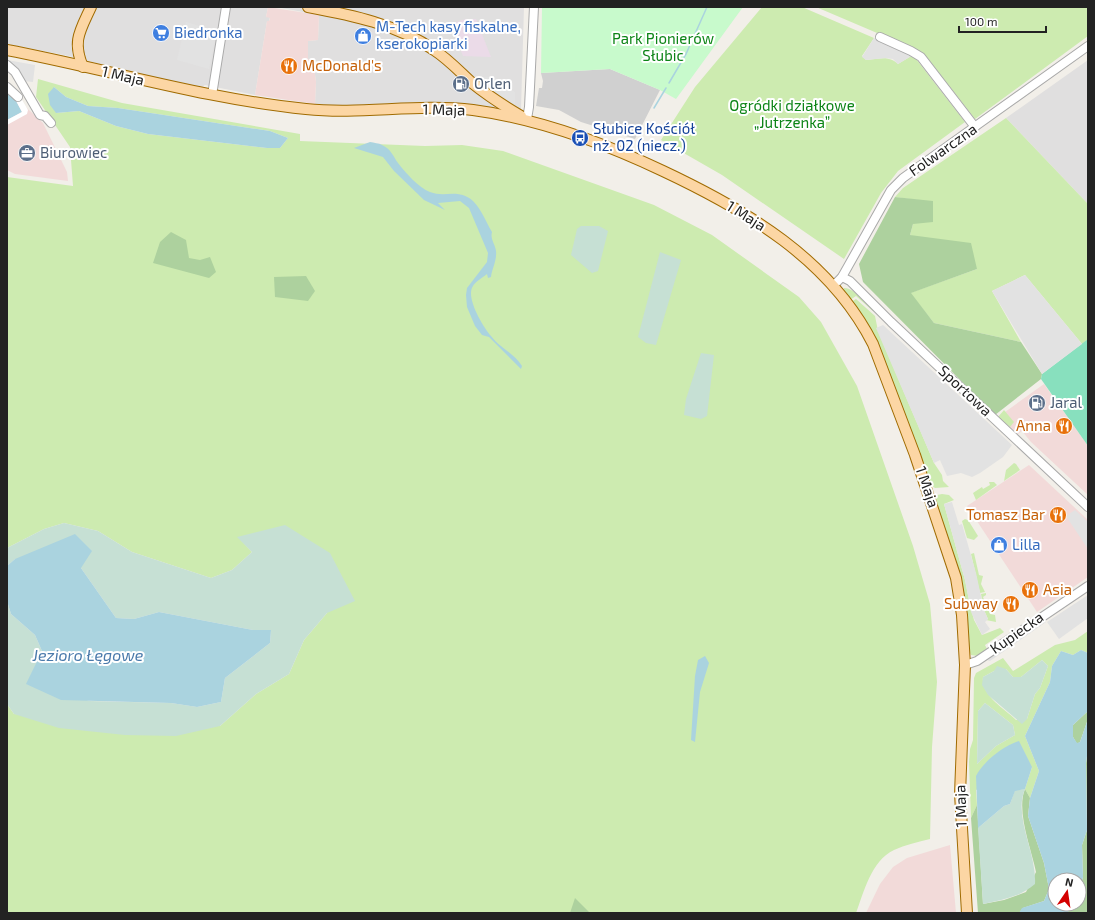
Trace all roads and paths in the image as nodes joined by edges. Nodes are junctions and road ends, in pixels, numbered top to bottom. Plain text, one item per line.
1 (91, 7) edge
2 (226, 7) edge
3 (308, 7) edge
4 (534, 7) edge
5 (880, 37) dead end
6 (1088, 46) edge
7 (7, 50) edge
8 (7, 65) edge
9 (83, 67) junction
10 (7, 87) edge
11 (482, 91) junction
12 (212, 95) junction
13 (18, 97) dead end
14 (476, 111) junction
15 (527, 119) junction
16 (51, 123) dead end
17 (975, 127) junction
18 (842, 277) junction
19 (833, 286) junction
20 (1088, 507) edge
21 (1088, 586) edge
22 (965, 664) junction
23 (967, 913) edge

1 - 9 main road
2 - 12 street
3 - 11 main road
4 - 15 street
5 - 17 street
6 - 17 street, Folwarczna
7 - 9 main road, 1 Maja
8 - 16 street
9 - 12 main road, 1 Maja
10 - 13 street
11 - 14 main road
11 - 15 main road
12 - 14 main road, 1 Maja
14 - 15 main road, 1 Maja
15 - 19 main road, 1 Maja
17 - 18 street, Folwarczna
18 - 19 street, Folwarczna
18 - 20 street, Sportowa
19 - 22 main road, 1 Maja
21 - 22 street, Kupiecka
22 - 23 main road, 1 Maja

